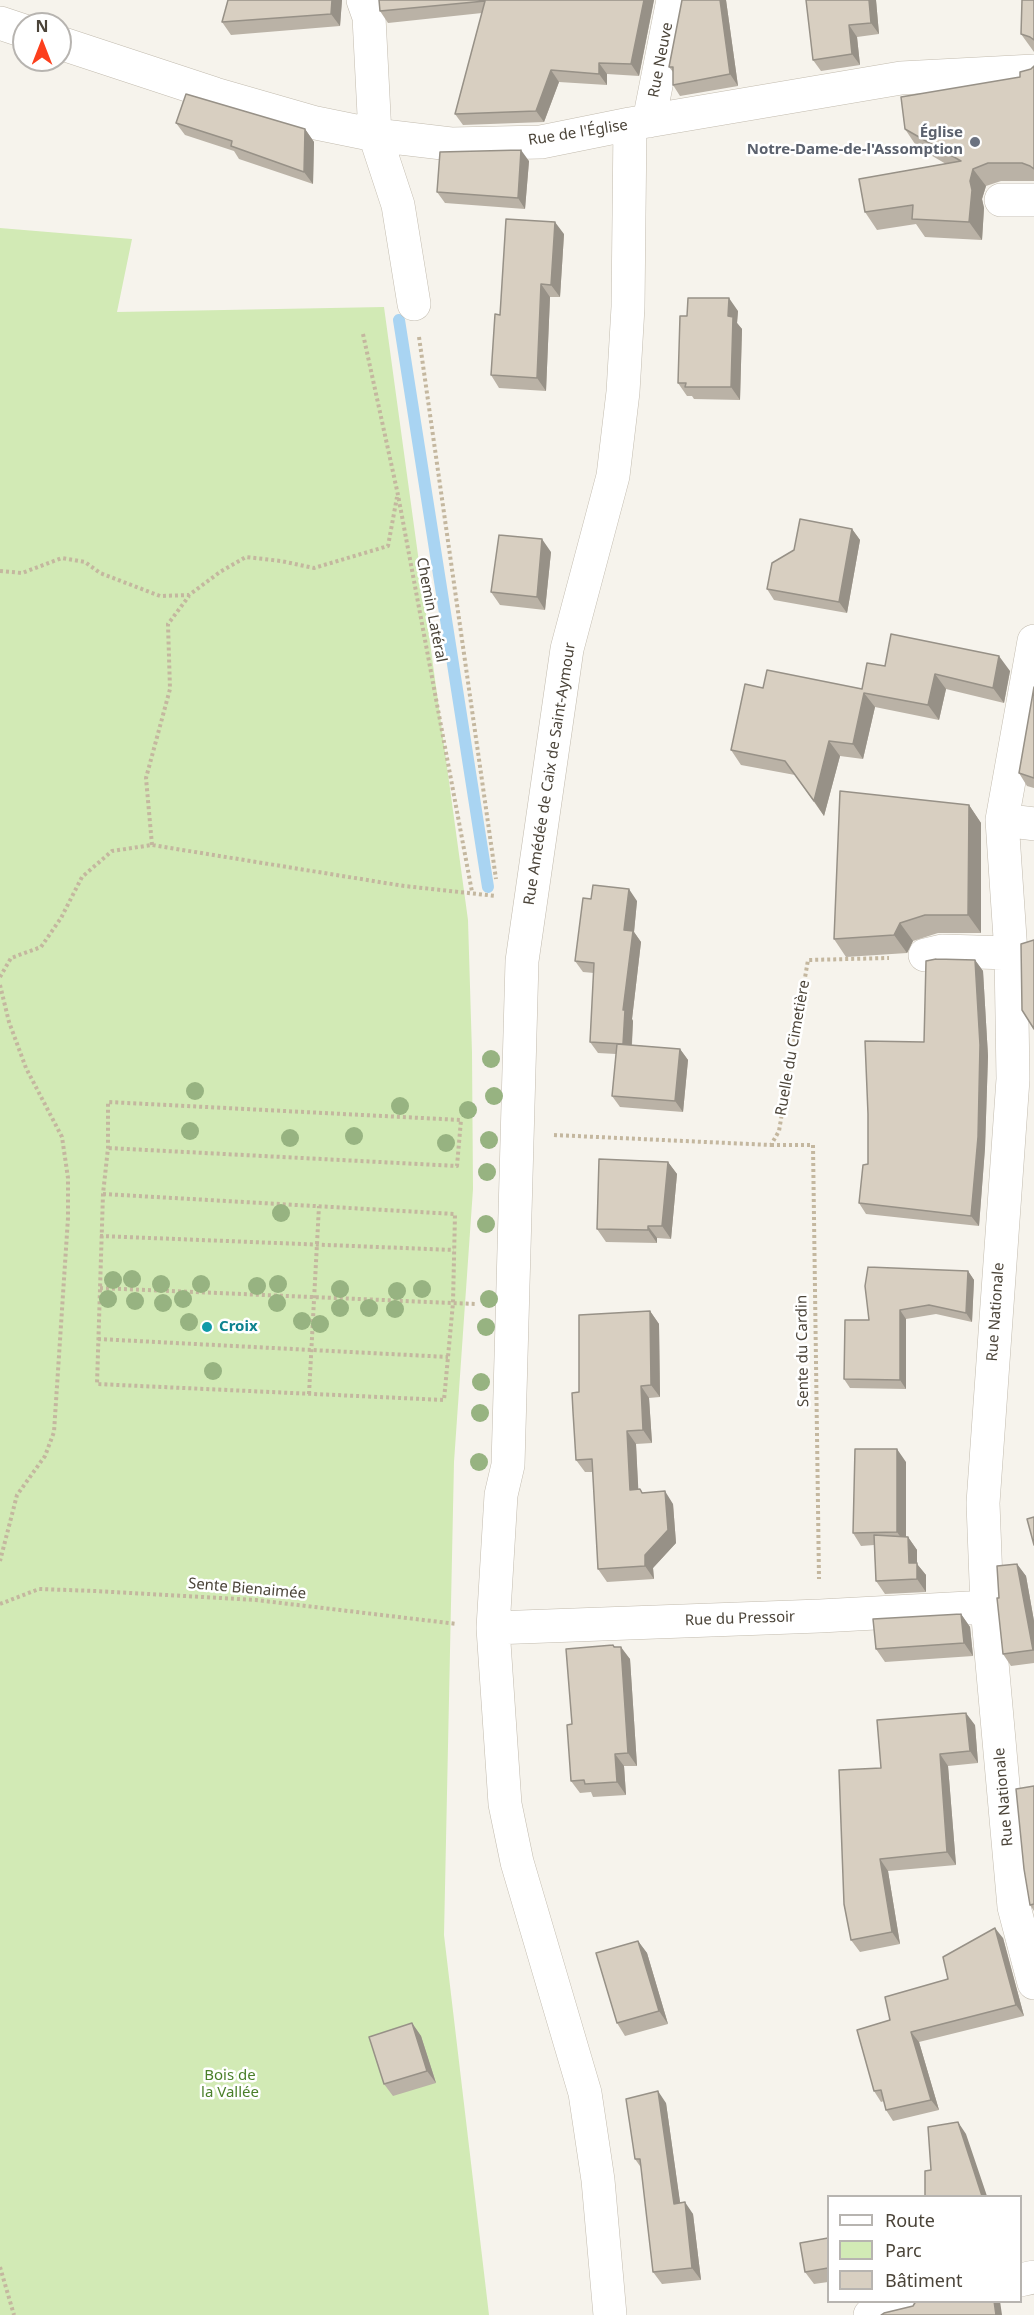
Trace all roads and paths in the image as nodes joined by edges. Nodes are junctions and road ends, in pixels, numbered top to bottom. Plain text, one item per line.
1 (363, 0) edge
2 (673, 0) edge
3 (72, 47) edge
4 (1034, 71) edge
5 (640, 122) junction
6 (375, 135) junction
7 (1001, 200) dead end
8 (1034, 200) edge
9 (414, 304) joint
10 (363, 334) dead end
11 (398, 495) junction
12 (0, 571) edge
13 (189, 595) junction
14 (1034, 641) edge
15 (1002, 820) junction
16 (1034, 824) edge
17 (152, 845) junction
18 (472, 892) junction
19 (1011, 953) junction
20 (925, 955) joint
21 (0, 977) edge
22 (0, 985) edge
23 (1023, 1011) edge
24 (1023, 1082) edge
25 (578, 1136) dead end
26 (771, 1145) junction
27 (108, 1148) junction
28 (103, 1194) junction
29 (319, 1206) junction
30 (100, 1236) junction
31 (318, 1245) junction
32 (454, 1250) junction
33 (100, 1288) junction
34 (316, 1298) junction
35 (453, 1303) junction
36 (513, 1306) junction
37 (98, 1339) junction
38 (313, 1350) junction
39 (448, 1357) junction
40 (309, 1394) junction
41 (0, 1561) edge
42 (819, 1586) dead end
43 (0, 1604) edge
44 (987, 1607) junction
45 (493, 1628) junction
46 (1034, 1983) edge
47 (0, 2267) edge
48 (899, 2303) edge
49 (14, 2315) edge
50 (610, 2315) edge
51 (870, 2315) edge

1 - 6 street
2 - 5 street, Rue Neuve
3 - 6 street, Rue de l'Église
4 - 5 street, Rue de l'Église
5 - 6 street, Rue de l'Église
5 - 36 street, Rue Amédée de Caix de Saint-Aymour
6 - 9 street
7 - 8 street
9 - 18 path
10 - 11 path, Chemin Latéral
11 - 13 path
11 - 18 path, Chemin Latéral
12 - 13 path
13 - 17 path
14 - 15 street, Rue Nationale
15 - 16 street
15 - 19 street, Rue Nationale
17 - 18 path
17 - 21 path
19 - 20 street
19 - 23 street, Rue Nationale
20 - 26 path, Ruelle du Cimetière
22 - 41 path
23 - 24 street, Rue Nationale
24 - 44 street, Rue Nationale
25 - 26 path
26 - 42 path, Sente du Cardin
27 - 27 path
27 - 28 path
28 - 29 path
28 - 30 path
29 - 31 path
29 - 32 path
30 - 31 path
30 - 33 path
31 - 32 path
31 - 34 path
32 - 35 path
33 - 34 path
33 - 37 path
34 - 35 path
34 - 38 path
35 - 36 path
35 - 39 path
36 - 45 street, Rue Amédée de Caix de Saint-Aymour
37 - 38 path
37 - 40 path
38 - 39 path
38 - 40 path
39 - 40 path
43 - 45 path, Sente Bienaimée
44 - 45 street, Rue du Pressoir
44 - 46 street, Rue Nationale
45 - 50 street, Rue Amédée de Caix de Saint-Aymour
47 - 49 path
48 - 51 street

